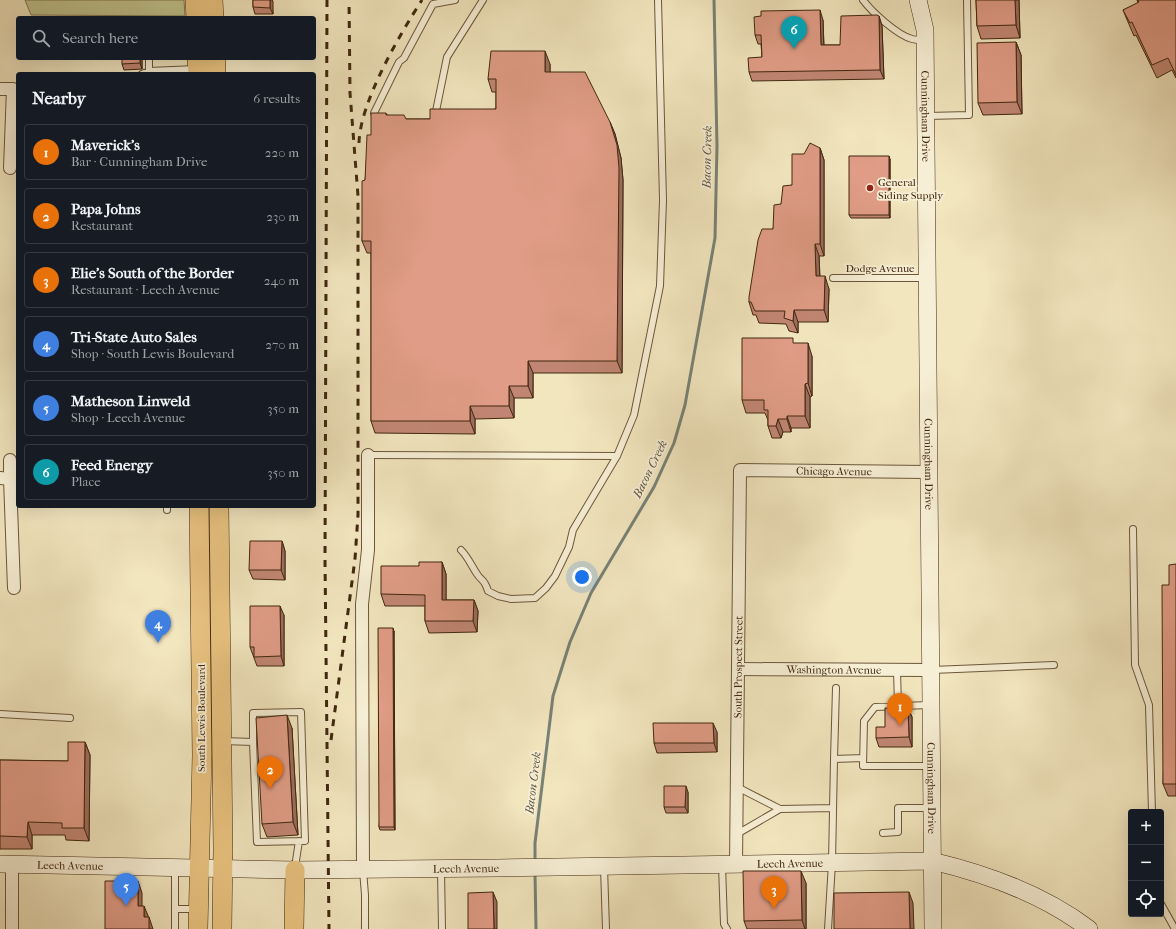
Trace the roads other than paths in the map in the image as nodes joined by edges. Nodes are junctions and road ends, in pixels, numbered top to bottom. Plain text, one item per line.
1 (195, 0) edge
2 (213, 0) edge
3 (217, 0) edge
4 (455, 0) edge
5 (483, 0) edge
6 (658, 0) edge
7 (863, 0) edge
8 (918, 0) edge
9 (967, 0) edge
10 (196, 16) edge
11 (215, 16) edge
12 (215, 16) edge
13 (925, 41) junction
14 (149, 60) edge
15 (216, 60) edge
16 (197, 67) edge
17 (149, 71) joint
18 (216, 72) edge
19 (0, 89) edge
20 (435, 116) edge
21 (926, 116) junction
22 (376, 117) edge
23 (10, 168) dead end
24 (832, 278) dead end
25 (927, 278) junction
26 (368, 455) joint
27 (617, 456) junction
28 (10, 460) dead end
29 (740, 470) joint
30 (928, 472) junction
31 (5, 478) edge
32 (199, 508) edge
33 (219, 508) edge
34 (1133, 529) dead end
35 (460, 550) dead end
36 (14, 588) dead end
37 (1054, 665) dead end
38 (738, 669) junction
39 (897, 670) junction
40 (930, 670) junction
41 (836, 688) dead end
42 (931, 705) junction
43 (898, 706) junction
44 (0, 714) edge
45 (70, 718) dead end
46 (222, 741) junction
47 (253, 742) junction
48 (863, 758) junction
49 (834, 759) junction
50 (931, 766) junction
51 (737, 787) junction
52 (833, 808) junction
53 (931, 808) junction
54 (780, 809) junction
55 (1152, 809) edge
56 (883, 833) dead end
57 (737, 834) junction
58 (298, 841) junction
59 (932, 861) junction
60 (832, 863) junction
61 (6, 864) edge
62 (729, 864) junction
63 (604, 866) junction
64 (176, 867) junction
65 (199, 867) junction
66 (223, 867) junction
67 (363, 868) junction
68 (441, 868) junction
69 (294, 870) junction
70 (175, 909) junction
71 (198, 909) junction
72 (1164, 909) edge
73 (12, 929) edge
74 (175, 929) edge
75 (198, 929) edge
76 (222, 929) edge
77 (233, 929) edge
78 (294, 929) edge
79 (365, 929) edge
80 (442, 929) edge
81 (606, 929) edge
82 (727, 929) edge
83 (828, 929) edge
84 (933, 929) edge
85 (1089, 929) edge
86 (1176, 929) edge

1 - 10 main road
2 - 11 main road
3 - 12 main road
4 - 22 lane
5 - 20 lane
6 - 27 lane
7 - 13 lane
8 - 13 street, Cunningham Drive
9 - 21 lane
13 - 21 street, Cunningham Drive
14 - 17 lane
15 - 18 main road
16 - 17 lane
19 - 23 street
21 - 25 street, Cunningham Drive
24 - 25 lane, Dodge Avenue
25 - 30 street, Cunningham Drive
26 - 27 lane
26 - 67 street
27 - 35 lane
28 - 31 street
29 - 30 street, Chicago Avenue
29 - 38 street, South Prospect Street
30 - 40 street, Cunningham Drive
31 - 36 street
32 - 65 main road, South Lewis Boulevard
33 - 46 main road, South Lewis Boulevard
34 - 55 lane
37 - 40 lane
38 - 39 street, Washington Avenue
38 - 51 street, South Prospect Street
39 - 40 street, Washington Avenue
39 - 43 lane
40 - 42 street, Cunningham Drive
41 - 49 lane
42 - 43 lane
42 - 50 street, Cunningham Drive
43 - 48 lane
44 - 45 lane
46 - 47 lane
46 - 66 main road, South Lewis Boulevard
47 - 58 lane
47 - 58 lane
48 - 49 lane
48 - 50 lane
49 - 52 lane
50 - 53 street, Cunningham Drive
51 - 54 lane
51 - 57 street, South Prospect Street
52 - 54 lane
52 - 60 lane
53 - 56 lane
53 - 59 street, Cunningham Drive
54 - 57 lane
57 - 62 street, South Prospect Street
58 - 69 lane
59 - 60 street, Leech Avenue
59 - 84 street, Cunningham Drive
59 - 85 street, Leech Avenue
60 - 62 street, Leech Avenue
60 - 83 lane
61 - 64 street, Leech Avenue
61 - 73 street
62 - 63 street, Leech Avenue
62 - 82 lane
63 - 68 street, Leech Avenue
63 - 81 lane
64 - 65 street, Leech Avenue
64 - 70 lane
65 - 66 street, Leech Avenue
65 - 71 main road, South Lewis Boulevard
66 - 69 street, Leech Avenue
66 - 76 main road, South Lewis Boulevard
66 - 77 main road
67 - 68 street, Leech Avenue
67 - 69 street, Leech Avenue
67 - 79 lane
68 - 80 lane
69 - 78 main road
70 - 71 lane
70 - 74 lane
71 - 75 main road, South Lewis Boulevard
72 - 86 lane

